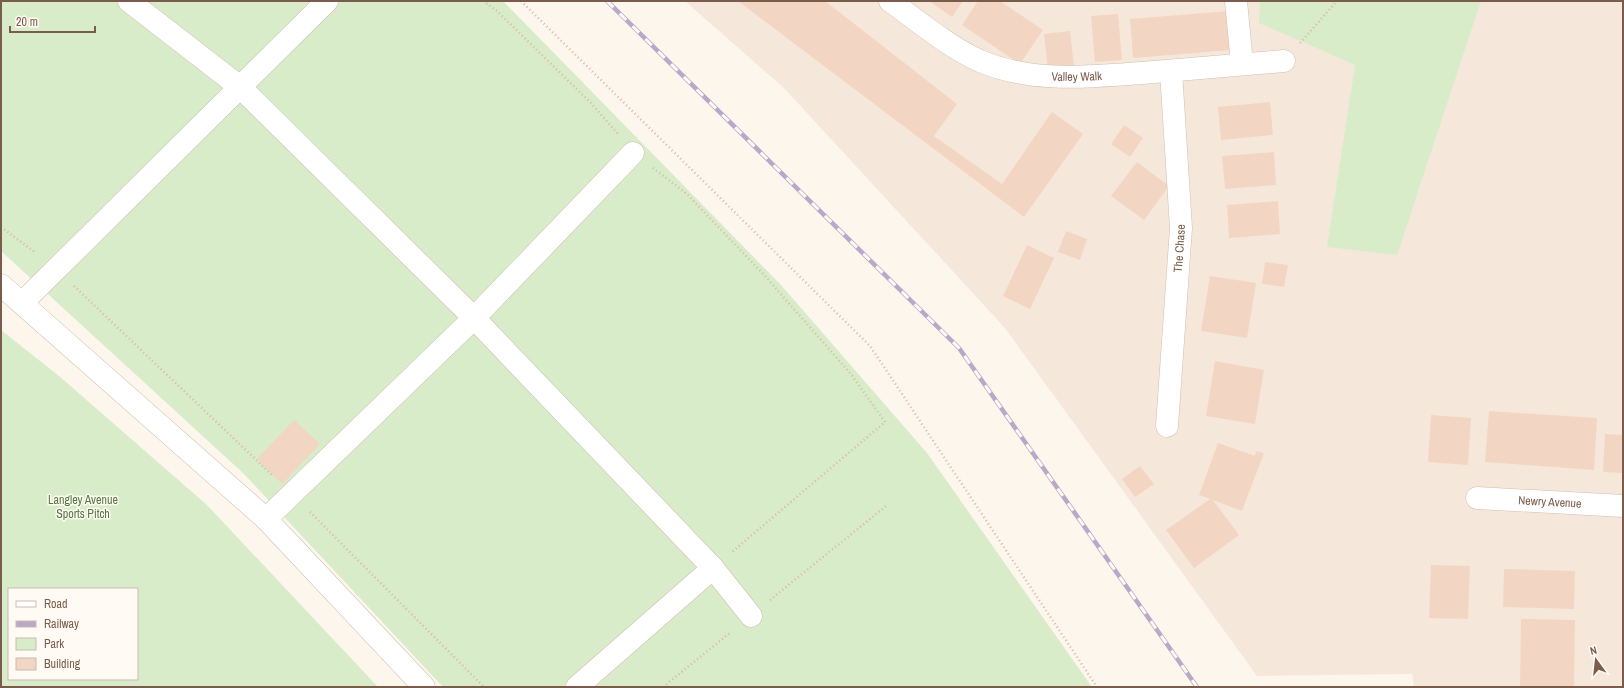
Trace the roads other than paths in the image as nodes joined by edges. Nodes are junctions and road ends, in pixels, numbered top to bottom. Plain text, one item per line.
1 (129, 1) edge
2 (327, 1) edge
3 (890, 1) edge
4 (1236, 1) edge
5 (1284, 61) road end
6 (1242, 64) junction
7 (1171, 71) junction
8 (240, 87) junction
9 (633, 152) road end
10 (1, 285) edge
11 (22, 303) junction
12 (474, 318) junction
13 (1167, 426) dead end
14 (1478, 498) dead end
15 (1623, 506) edge
16 (266, 519) junction
17 (713, 568) junction
18 (751, 616) road end
19 (424, 687) edge
20 (577, 687) edge

1 - 8 street
2 - 8 street
3 - 7 street, Valley Walk
4 - 6 street
5 - 6 street, Valley Walk
6 - 7 street, Valley Walk
7 - 13 street, The Chase
8 - 11 street
8 - 12 street
9 - 12 street
10 - 11 street
11 - 16 street
12 - 16 street
12 - 17 street
14 - 15 street, Newry Avenue
16 - 19 street
17 - 18 street
17 - 20 street

